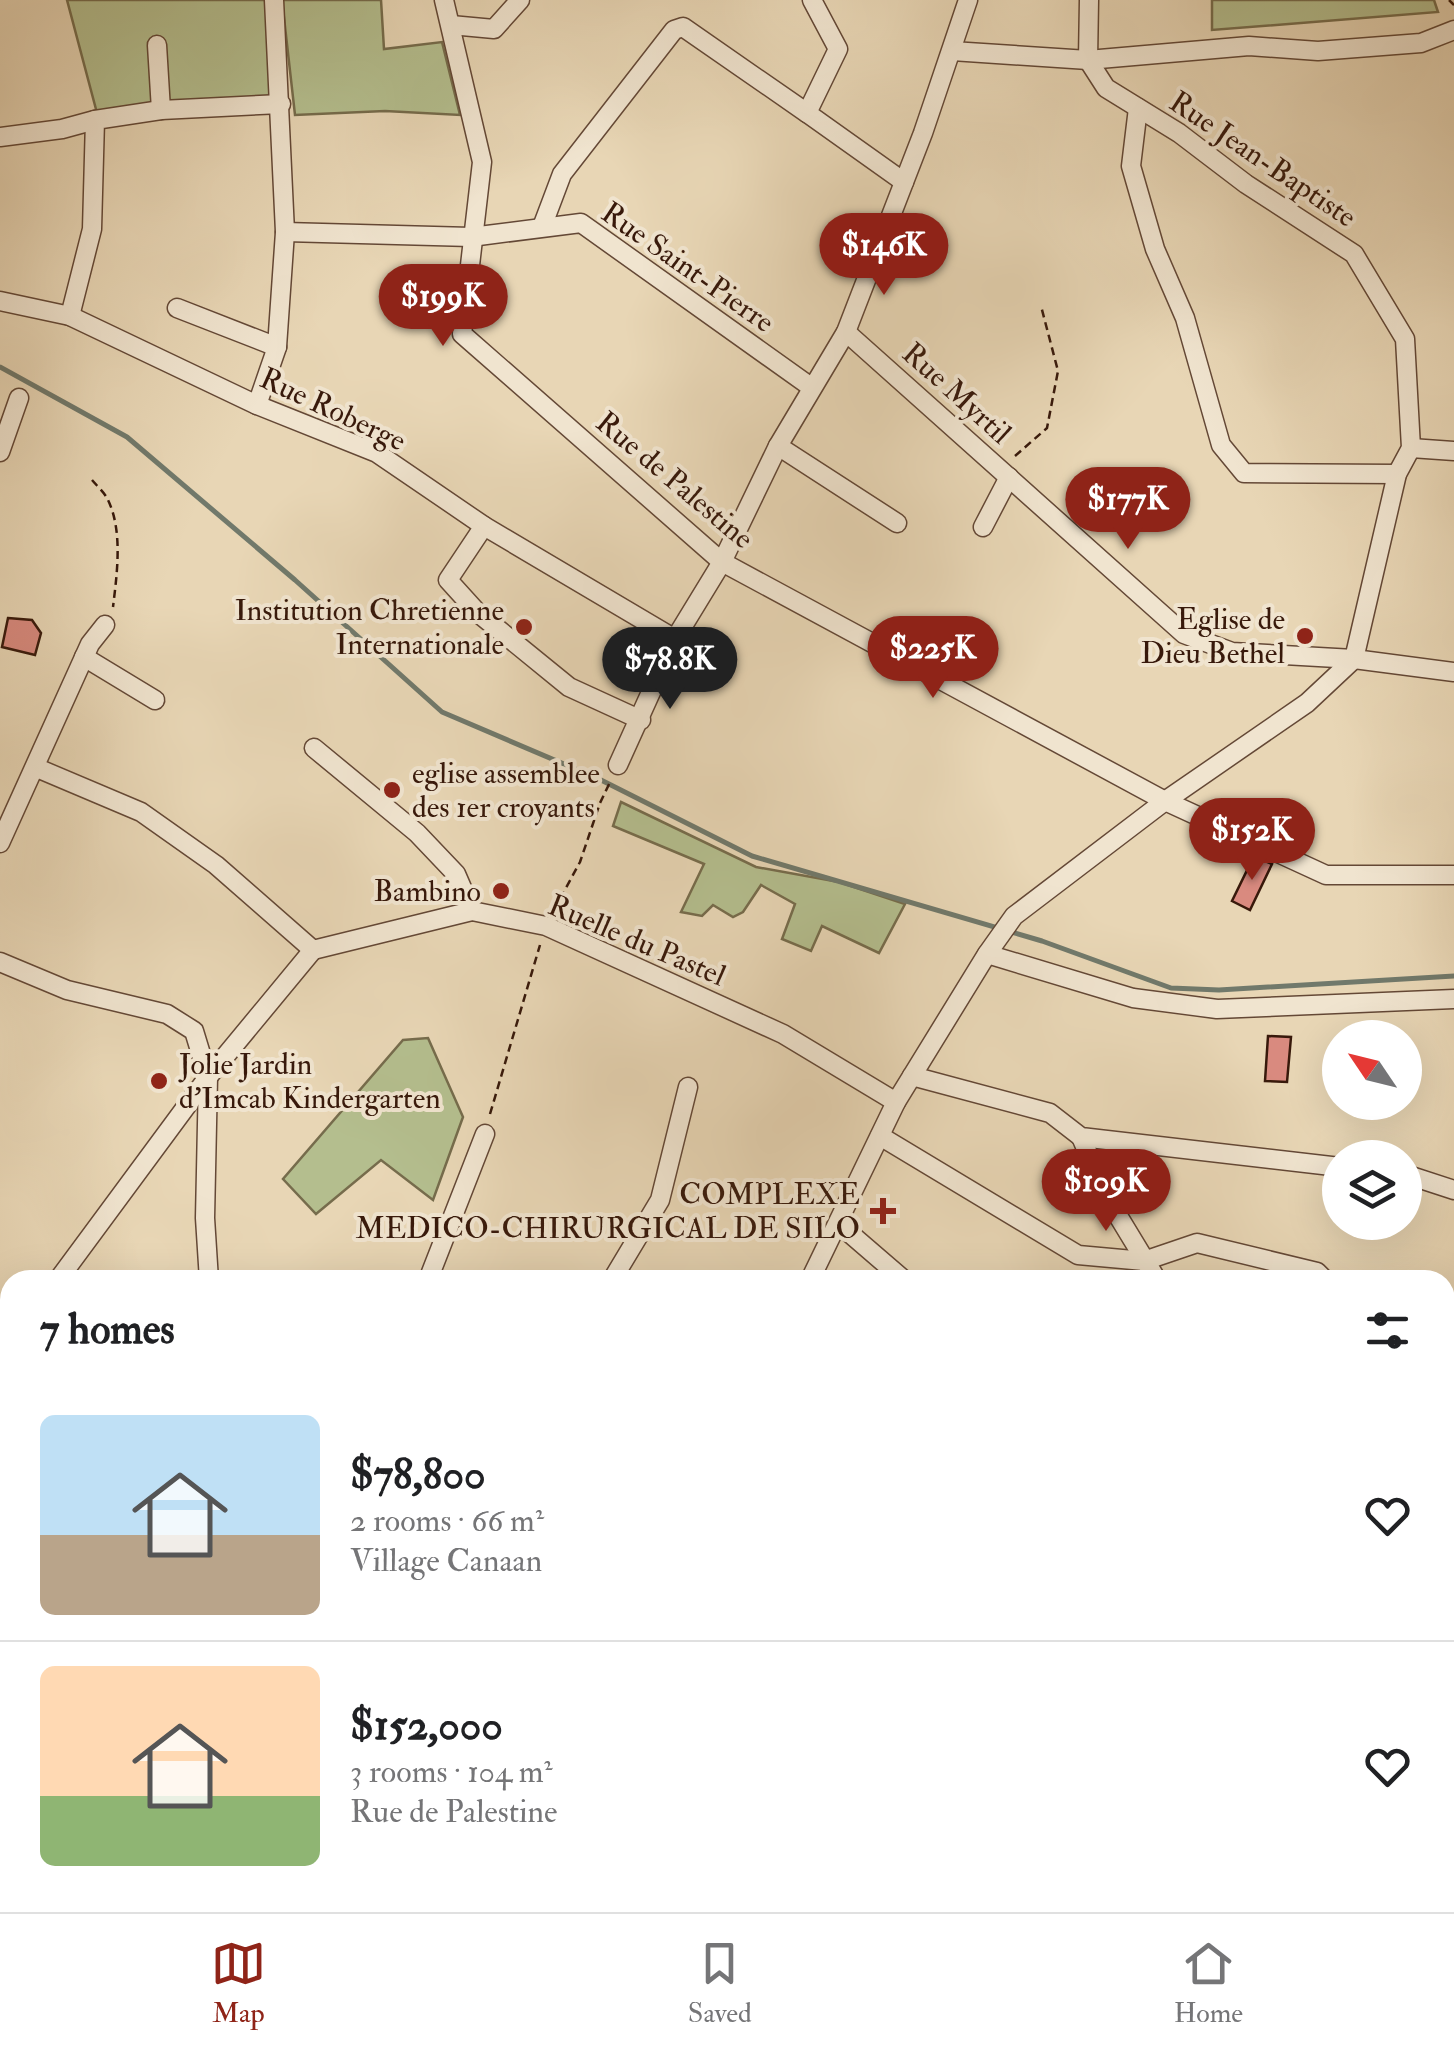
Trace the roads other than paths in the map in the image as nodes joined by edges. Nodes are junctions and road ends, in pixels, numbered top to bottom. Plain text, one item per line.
1 (274, 0) edge
2 (444, 0) edge
3 (520, 0) edge
4 (812, 0) edge
5 (968, 0) edge
6 (1088, 0) edge
7 (450, 25) junction
8 (1454, 30) edge
9 (157, 45) dead end
10 (952, 52) junction
11 (1088, 60) junction
12 (281, 104) junction
13 (1138, 108) junction
14 (161, 110) junction
15 (806, 113) junction
16 (95, 120) junction
17 (0, 137) edge
18 (904, 182) junction
19 (542, 227) junction
20 (285, 232) junction
21 (471, 237) junction
22 (0, 302) edge
23 (177, 308) dead end
24 (70, 316) junction
25 (846, 332) junction
26 (277, 347) junction
27 (811, 387) junction
28 (19, 398) dead end
29 (257, 405) junction
30 (778, 446) junction
31 (1411, 448) junction
32 (1454, 451) edge
33 (0, 452) edge
34 (1004, 473) junction
35 (1397, 474) junction
36 (897, 523) dead end
37 (484, 526) junction
38 (982, 527) dead end
39 (722, 562) junction
40 (105, 625) road end
41 (675, 638) junction
42 (84, 658) junction
43 (1354, 659) junction
44 (1454, 672) edge
45 (155, 700) dead end
46 (641, 720) junction
47 (314, 748) dead end
48 (618, 765) road end
49 (36, 768) junction
50 (1165, 800) junction
51 (0, 844) edge
52 (1454, 876) edge
53 (472, 910) junction
54 (991, 947) junction
55 (313, 950) junction
56 (0, 962) edge
57 (1454, 999) edge
58 (912, 1076) junction
59 (208, 1077) junction
60 (688, 1088) dead end
61 (896, 1102) junction
62 (485, 1134) road end
63 (880, 1136) junction
64 (1081, 1137) junction
65 (1322, 1165) edge
66 (1422, 1180) edge
67 (1454, 1190) edge
68 (838, 1224) junction
69 (1144, 1260) junction
70 (65, 1270) edge
71 (209, 1270) edge
72 (432, 1270) edge
73 (618, 1270) edge
74 (815, 1270) edge
75 (892, 1270) edge
76 (1150, 1270) edge
77 (1309, 1270) edge

1 - 12 street
2 - 7 street, Rue de Palestine
3 - 7 street
4 - 15 street
5 - 10 street
6 - 11 street
7 - 21 street, Rue de Palestine
8 - 11 street
9 - 14 street
10 - 11 street
10 - 18 street
11 - 13 street, Rue Jean-Baptiste
12 - 14 street
12 - 20 street
13 - 31 street, Rue Jean-Baptiste
13 - 35 street
14 - 16 street
15 - 18 street
15 - 19 street
16 - 17 street
16 - 24 street
18 - 25 street
19 - 21 street, Rue Saint-Pierre
19 - 27 street, Rue Saint-Pierre
20 - 21 street, Rue Saint-Pierre
20 - 26 street
21 - 39 street, Rue de Palestine
22 - 24 street, Rue Roberge
23 - 26 street
24 - 29 street, Rue Roberge
25 - 27 street
25 - 34 street, Rue Myrtil
26 - 29 street
27 - 30 street
28 - 33 street
29 - 37 street, Rue Roberge
30 - 36 street
30 - 39 street
31 - 32 street
31 - 35 street
34 - 38 street
34 - 43 street, Rue Myrtil
35 - 43 street
37 - 41 street, Rue Roberge
37 - 46 street
39 - 41 street
39 - 50 street, Rue de Palestine
40 - 42 street
41 - 46 street
42 - 45 street
42 - 49 street
43 - 44 street, Rue Myrtil
43 - 50 street
46 - 48 street
47 - 53 street
49 - 51 street
49 - 55 street
50 - 52 street, Rue de Palestine
50 - 54 street
53 - 55 street, Ruelle du Pastel
53 - 61 street, Ruelle du Pastel
54 - 57 street
54 - 58 street
55 - 59 street
56 - 59 street
58 - 61 street
58 - 64 street
59 - 70 street
59 - 71 street
60 - 73 street
61 - 63 street
62 - 72 street
63 - 68 street
63 - 69 street
64 - 65 street
64 - 69 street
66 - 67 street
68 - 74 street
68 - 75 street
69 - 76 street
69 - 77 street

